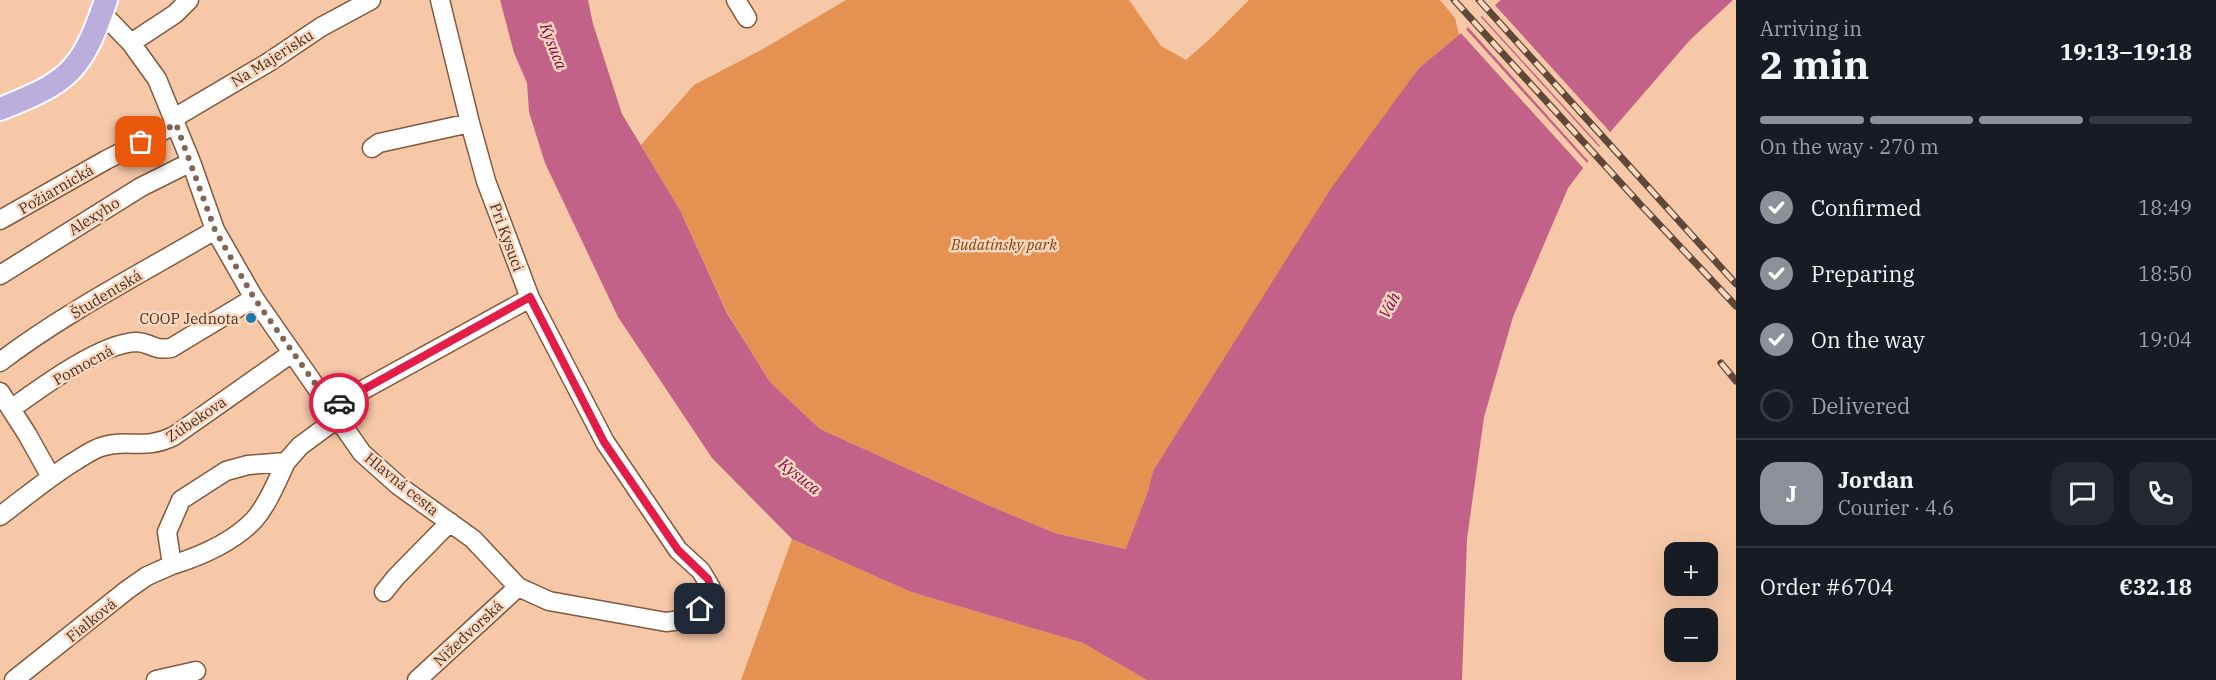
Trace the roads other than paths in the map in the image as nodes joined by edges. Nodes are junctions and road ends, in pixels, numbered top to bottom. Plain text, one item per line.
1 (189, 0) edge
2 (371, 0) edge
3 (440, 0) edge
4 (736, 0) edge
5 (105, 3) edge
6 (747, 18) dead end
7 (131, 43) junction
8 (0, 109) edge
9 (175, 121) junction
10 (470, 123) junction
11 (372, 148) dead end
12 (191, 162) junction
13 (0, 220) edge
14 (215, 230) junction
15 (0, 275) edge
16 (530, 297) junction
17 (254, 298) junction
18 (292, 353) junction
19 (0, 362) edge
20 (0, 392) edge
21 (11, 408) junction
22 (335, 413) junction
23 (286, 462) junction
24 (51, 477) junction
25 (0, 516) edge
26 (450, 522) junction
27 (172, 565) junction
28 (518, 587) junction
29 (711, 588) joint
30 (384, 592) dead end
31 (196, 671) dead end
32 (14, 680) edge
33 (156, 680) edge
34 (417, 680) edge

1 - 7 street
2 - 9 street, Na Majerisku
3 - 10 street, Pri Kysuci
4 - 6 street
5 - 7 street, Hlavná cesta
5 - 8 main road
7 - 9 street, Hlavná cesta
9 - 12 street, Hlavná cesta
9 - 13 street, Požiarnická
10 - 11 street
10 - 16 street, Pri Kysuci
12 - 14 street, Hlavná cesta
12 - 15 street, Alexyho
14 - 17 street, Hlavná cesta
14 - 19 street, Študentská
16 - 22 street, Fialková
16 - 29 street, Pri Kysuci
17 - 18 street, Hlavná cesta
17 - 21 street, Pomocná
18 - 22 street, Hlavná cesta
18 - 24 street, Zúbekova
20 - 21 street
21 - 24 street
22 - 23 street, Fialková
22 - 26 street, Hlavná cesta
23 - 27 street, Fialková
23 - 27 street
24 - 25 street, Zúbekova
26 - 28 street, Hlavná cesta
26 - 30 street, Hlavná cesta
27 - 32 street, Fialková
28 - 29 street, Hlavná cesta
28 - 34 street, Nižedvorská
31 - 33 street

